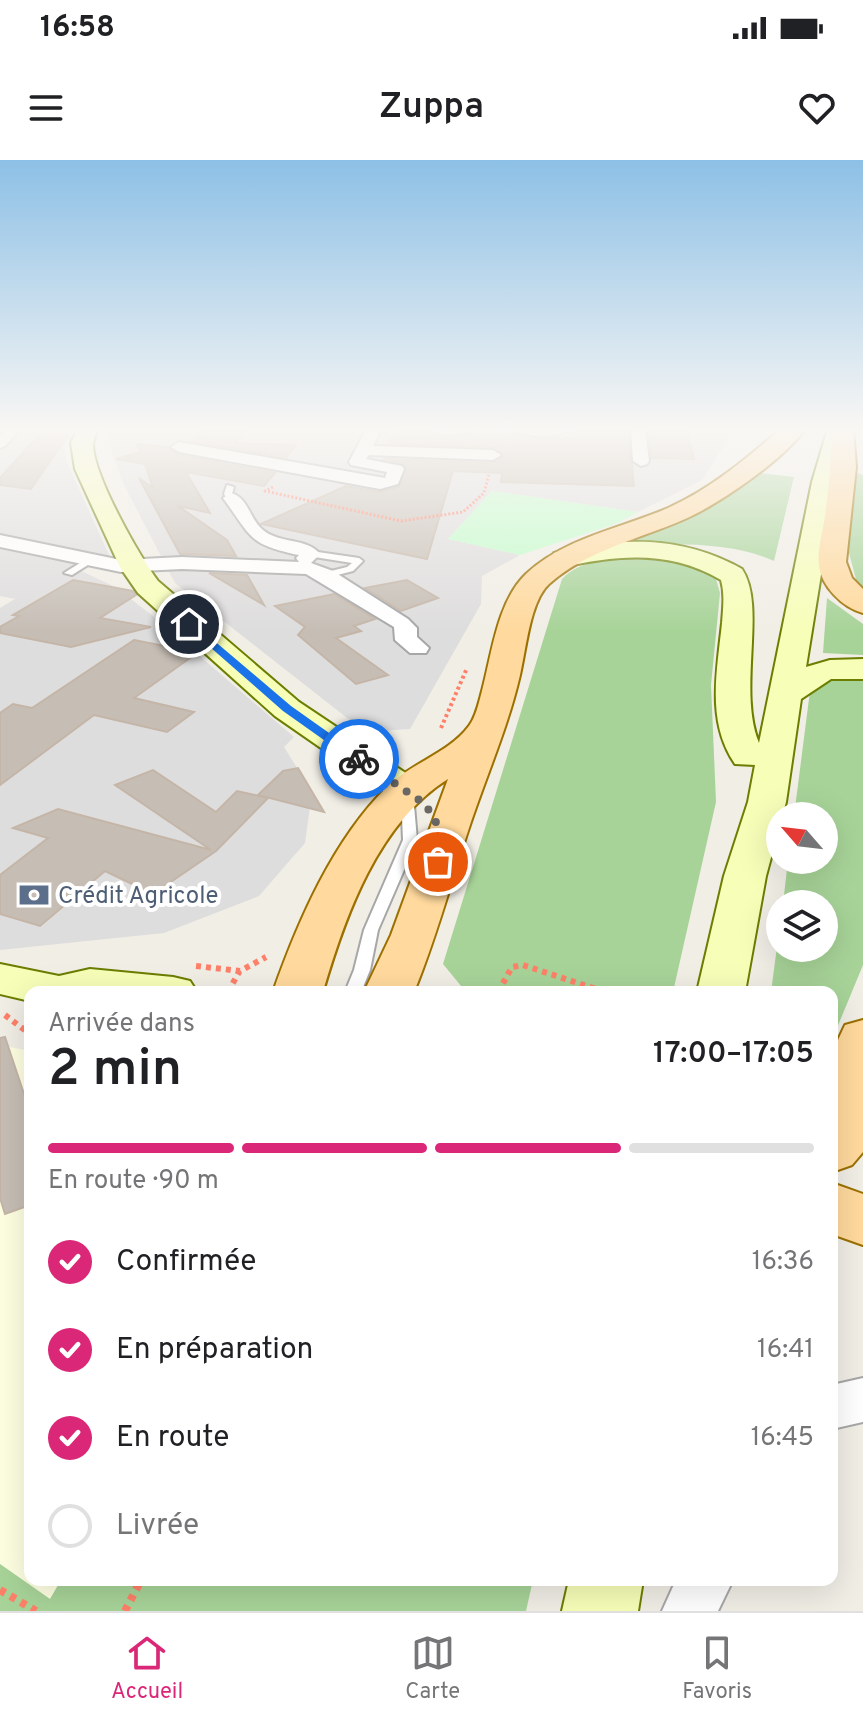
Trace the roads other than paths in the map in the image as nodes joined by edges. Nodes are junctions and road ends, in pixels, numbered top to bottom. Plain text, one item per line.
1 (99, 496) edge
2 (232, 496) edge
3 (709, 496) edge
4 (800, 496) edge
5 (822, 496) edge
6 (847, 496) edge
7 (0, 541) edge
8 (563, 559) junction
9 (303, 560) junction
10 (88, 561) junction
11 (134, 567) junction
12 (69, 573) dead end
13 (326, 575) junction
14 (863, 604) edge
15 (418, 648) dead end
16 (863, 669) edge
17 (786, 695) junction
18 (484, 729) junction
19 (748, 756) junction
20 (406, 790) junction
21 (445, 837) junction
22 (745, 876) junction
23 (0, 979) edge
24 (33, 986) edge
25 (83, 986) edge
26 (111, 986) edge
27 (300, 986) edge
28 (377, 986) edge
29 (378, 986) edge
30 (722, 986) edge
31 (851, 1060) edge
32 (838, 1143) edge
33 (838, 1153) edge
34 (863, 1164) edge
35 (838, 1210) edge
36 (863, 1221) edge
37 (863, 1400) edge
38 (838, 1406) edge
39 (605, 1586) edge
40 (703, 1586) edge
41 (600, 1611) edge
42 (689, 1611) edge

1 - 11 main road
2 - 9 street
3 - 8 main road
4 - 19 main road
5 - 17 main road
6 - 14 main road
7 - 10 street
8 - 18 main road
8 - 19 main road
9 - 11 street
9 - 13 street
9 - 13 lane
10 - 11 street
10 - 12 lane
11 - 20 main road
13 - 15 street
16 - 17 main road
17 - 22 main road
18 - 20 main road
18 - 21 main road
19 - 22 main road
20 - 21 main road
20 - 27 main road
20 - 28 lane
21 - 29 main road
22 - 30 main road
23 - 24 main road
25 - 26 main road
31 - 32 main road
33 - 34 main road
35 - 36 main road
37 - 38 street
39 - 41 main road
40 - 42 street

